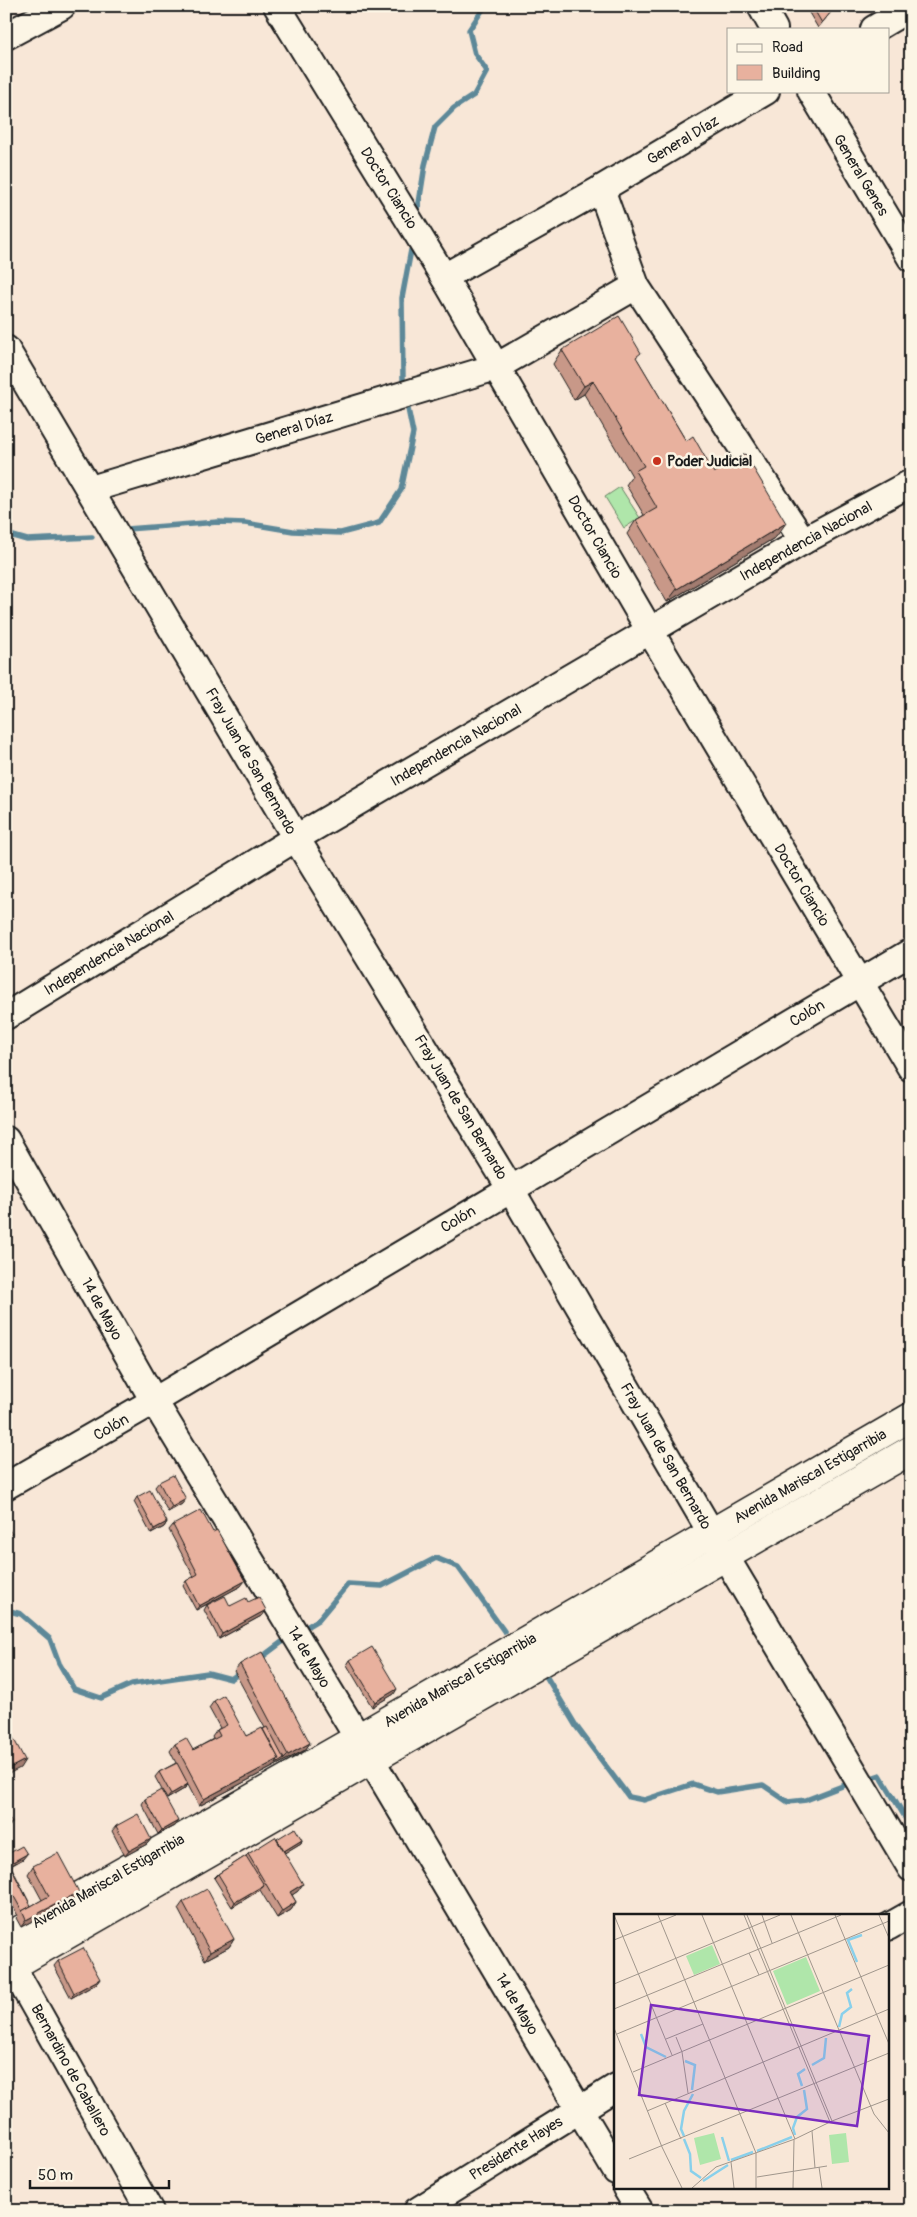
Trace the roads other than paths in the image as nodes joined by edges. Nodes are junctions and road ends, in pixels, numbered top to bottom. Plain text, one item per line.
1 (62, 6) edge
2 (277, 6) edge
3 (761, 6) edge
4 (911, 7) edge
5 (773, 28) edge
6 (876, 28) edge
7 (6, 36) edge
8 (764, 92) edge
9 (812, 92) edge
10 (601, 190) junction
11 (911, 258) edge
12 (444, 278) junction
13 (636, 286) junction
14 (6, 349) edge
15 (496, 367) junction
16 (911, 483) edge
17 (91, 489) junction
18 (803, 541) junction
19 (650, 631) junction
20 (296, 838) junction
21 (911, 952) edge
22 (860, 982) junction
23 (6, 1016) edge
24 (911, 1068) edge
25 (6, 1140) edge
26 (510, 1188) junction
27 (154, 1402) junction
28 (911, 1417) edge
29 (911, 1450) edge
30 (6, 1486) edge
31 (719, 1545) junction
32 (364, 1749) junction
33 (911, 1868) edge
34 (911, 1914) edge
35 (890, 1926) edge
36 (6, 1938) edge
37 (9, 1961) edge
38 (614, 2088) edge
39 (579, 2108) junction
40 (614, 2167) edge
41 (627, 2190) edge
42 (150, 2211) edge
43 (417, 2211) edge
44 (640, 2211) edge

1 - 7 street
2 - 12 street, Doctor Ciancio
3 - 5 street
4 - 6 street
8 - 10 street, General Díaz
9 - 11 street, General Genes
10 - 12 street, General Díaz
10 - 13 street
12 - 15 street, Doctor Ciancio
13 - 15 street, General Díaz
13 - 18 street
14 - 17 street, Fray Juan de San Bernardo
15 - 17 street, General Díaz
15 - 19 street, Doctor Ciancio
16 - 18 street, Independencia Nacional
17 - 20 street, Fray Juan de San Bernardo
18 - 19 street, Independencia Nacional
19 - 20 street, Independencia Nacional
19 - 22 street, Doctor Ciancio
20 - 23 street, Independencia Nacional
20 - 26 street, Fray Juan de San Bernardo
21 - 22 street, Colón
22 - 24 street, Doctor Ciancio
22 - 26 street, Colón
25 - 27 street, 14 de Mayo
26 - 27 street, Colón
26 - 31 street, Fray Juan de San Bernardo
27 - 30 street, Colón
27 - 32 street, 14 de Mayo
28 - 31 main road, Avenida Mariscal Estigarribia
29 - 31 main road, Avenida Mariscal Estigarribia
31 - 32 main road, Avenida Mariscal Estigarribia
31 - 33 street, Fray Juan de San Bernardo
32 - 36 main road, Avenida Mariscal Estigarribia
32 - 37 main road, Avenida Mariscal Estigarribia
32 - 39 street, 14 de Mayo
34 - 35 street
37 - 42 street, Bernardino de Caballero
38 - 39 street, Presidente Hayes
39 - 40 street, 14 de Mayo
39 - 43 street, Presidente Hayes
41 - 44 street

